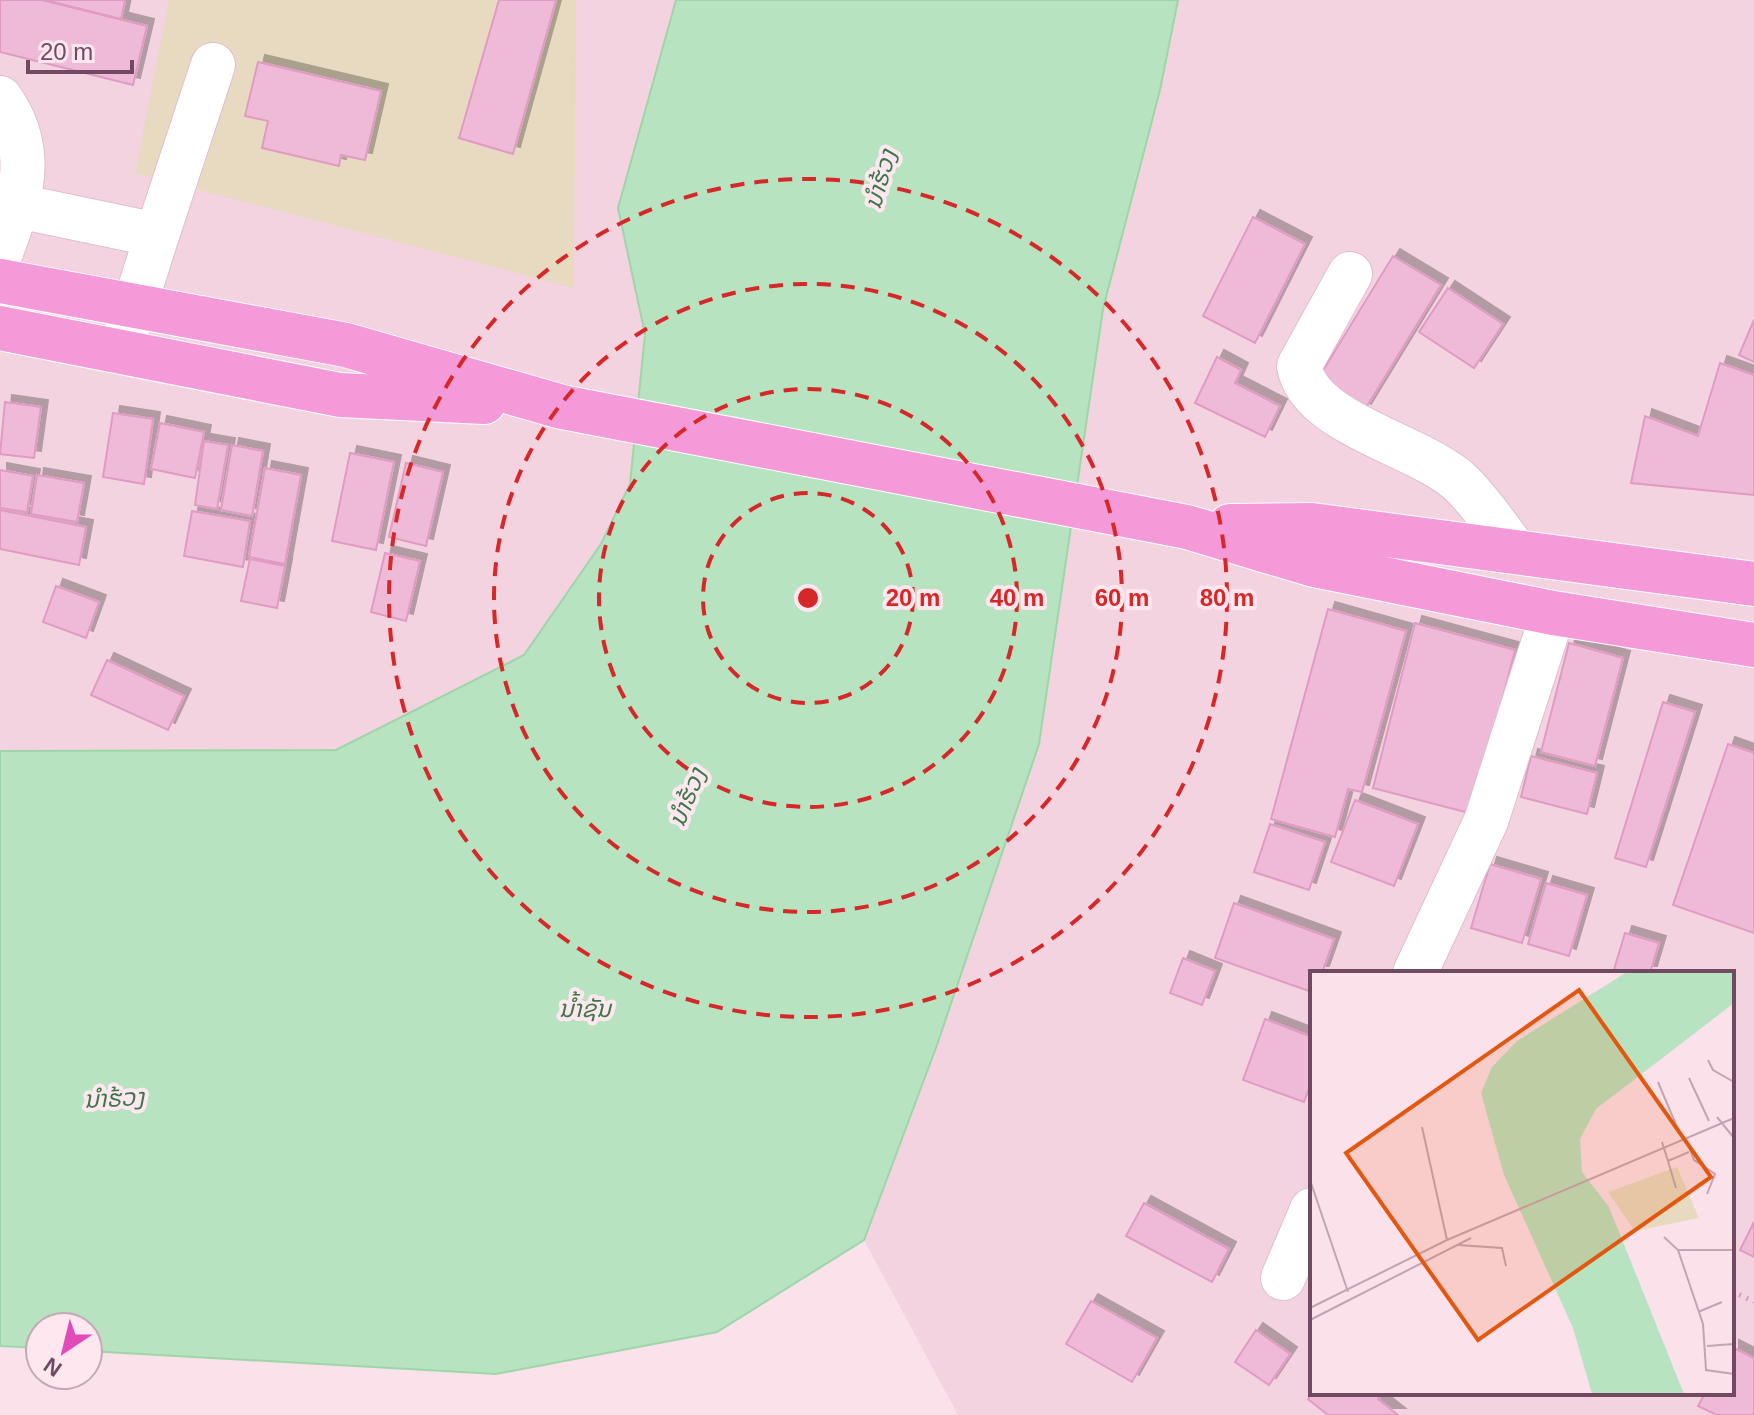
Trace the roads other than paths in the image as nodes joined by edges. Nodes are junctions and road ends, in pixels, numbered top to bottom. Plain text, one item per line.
1 (213, 65) dead end
2 (0, 98) edge
3 (18, 206) junction
4 (157, 235) junction
5 (0, 255) edge
6 (1350, 274) dead end
7 (0, 281) edge
8 (133, 306) junction
9 (0, 328) edge
10 (120, 352) junction
11 (562, 407) junction
12 (1187, 527) junction
13 (1516, 552) junction
14 (1754, 584) edge
15 (1553, 613) junction
16 (1754, 645) edge
17 (1416, 971) edge
18 (1310, 1215) edge
19 (1283, 1278) dead end

1 - 4 lane
2 - 3 lane
3 - 4 lane
3 - 5 lane
4 - 8 lane
6 - 13 lane
7 - 8 highway
8 - 10 lane
8 - 11 highway
9 - 10 highway
10 - 11 highway
11 - 12 highway
12 - 13 highway
12 - 15 highway
13 - 14 highway
15 - 16 highway
15 - 17 lane
18 - 19 lane

